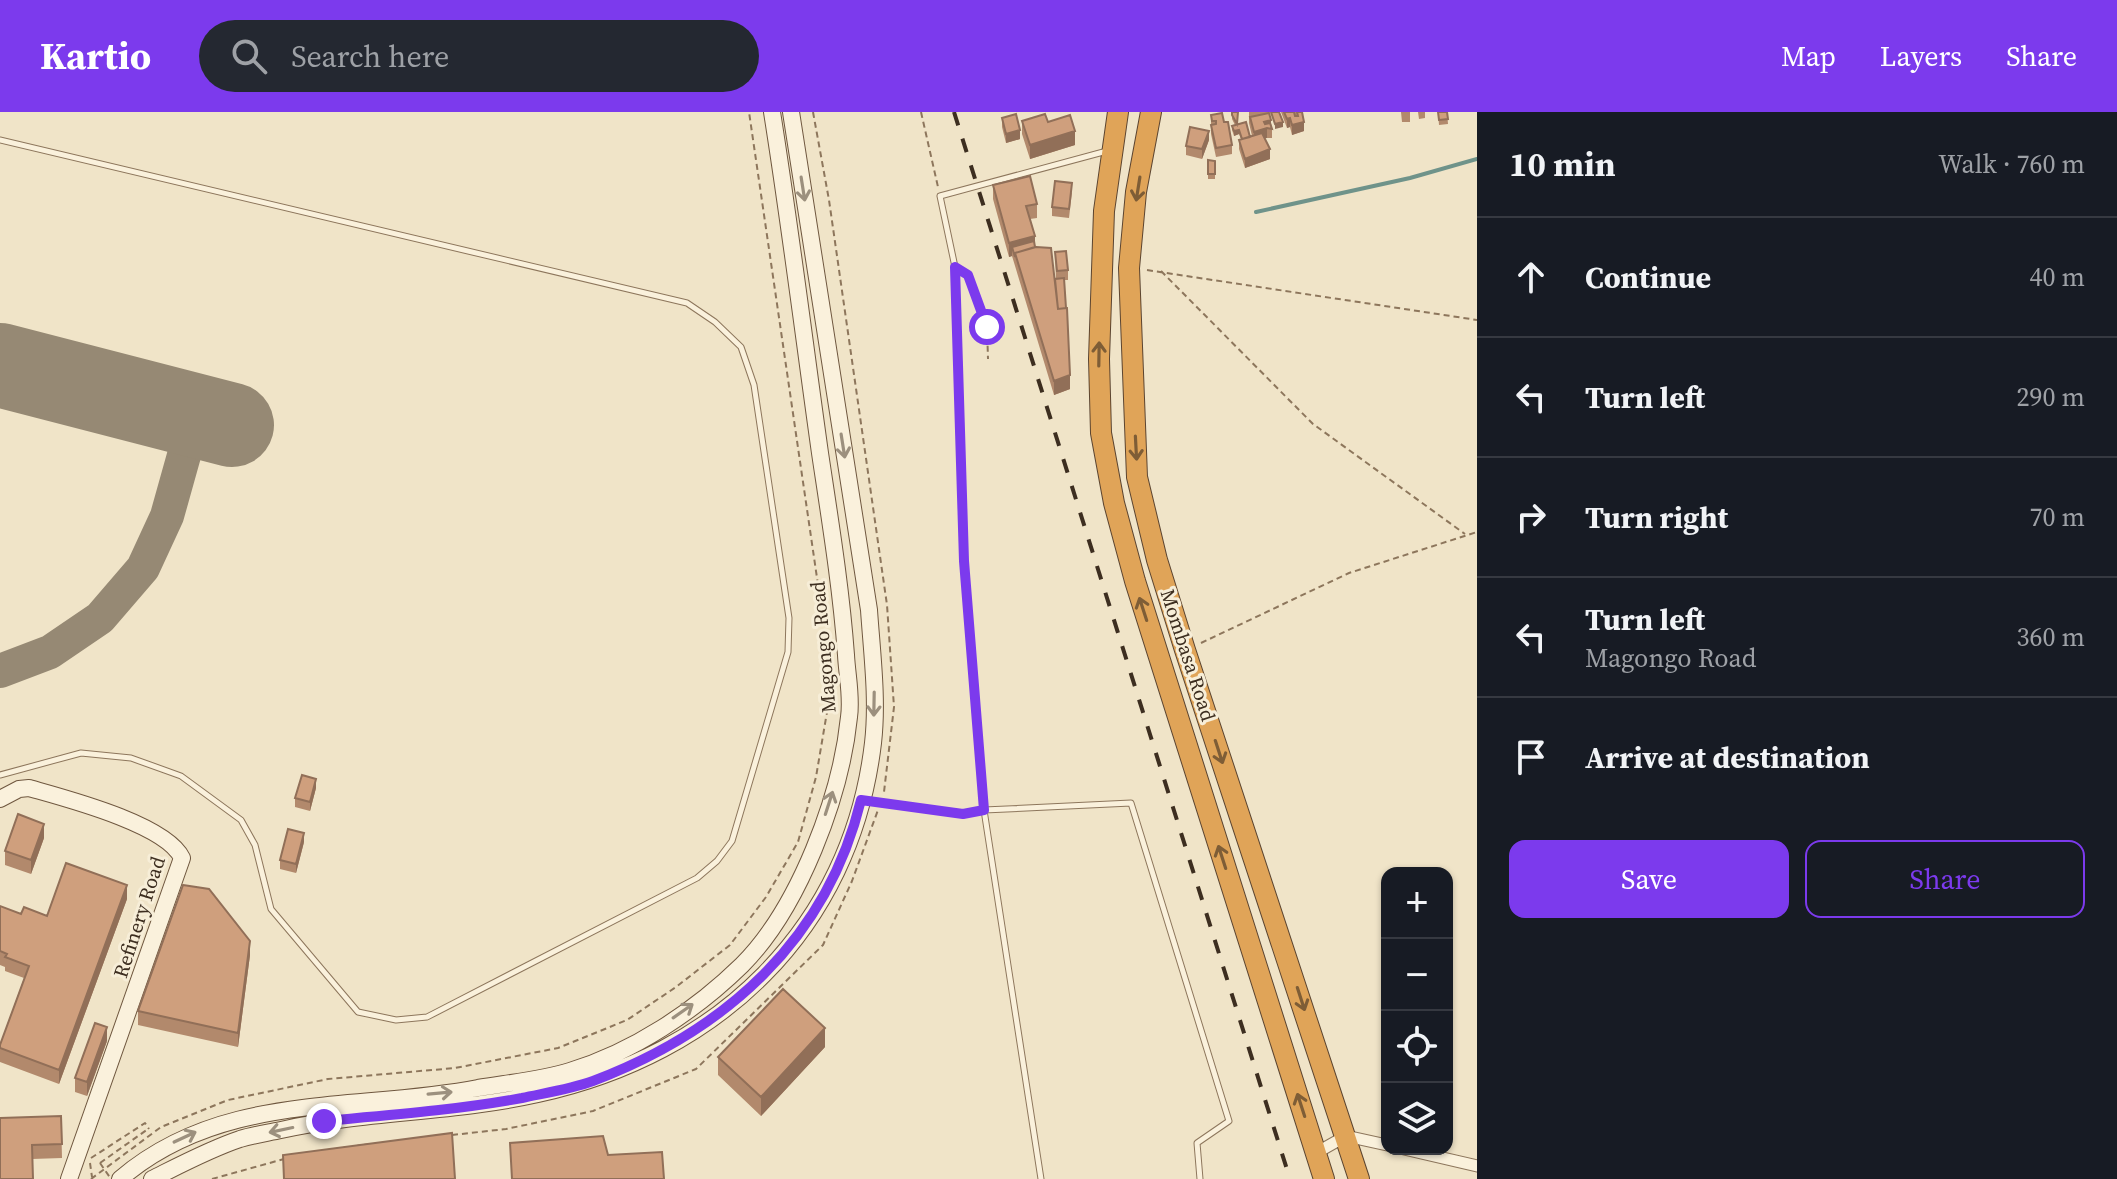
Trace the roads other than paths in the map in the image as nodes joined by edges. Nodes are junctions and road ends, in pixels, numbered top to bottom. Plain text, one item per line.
1 (772, 112) edge
2 (791, 112) edge
3 (1118, 112) edge
4 (1151, 112) edge
5 (0, 140) edge
6 (1112, 150) junction
7 (869, 610) junction
8 (843, 615) junction
9 (0, 775) edge
10 (0, 799) edge
11 (861, 800) junction
12 (984, 810) junction
13 (1346, 1136) junction
14 (1381, 1144) edge
15 (1316, 1153) junction
16 (1430, 1155) edge
17 (1477, 1166) edge
18 (69, 1179) edge
19 (120, 1179) edge
20 (152, 1179) edge
21 (1041, 1179) edge
22 (1200, 1179) edge
23 (1324, 1179) edge
24 (1359, 1179) edge

1 - 8 main road, Magongo Road
2 -> 7 main road
3 - 6 highway, Mombasa Road
4 -> 13 highway, Mombasa Road
5 - 9 lane
6 - 12 lane
15 -> 6 highway, Mombasa Road
7 - 8 main road
7 -> 11 main road
19 -> 8 main road, Magongo Road
10 - 18 main road, Refinery Road
11 - 12 lane
11 -> 20 main road
12 - 21 lane
12 - 22 lane
13 - 14 street
13 - 15 street
13 - 24 highway, Mombasa Road
15 - 23 highway, Mombasa Road
16 - 17 street

